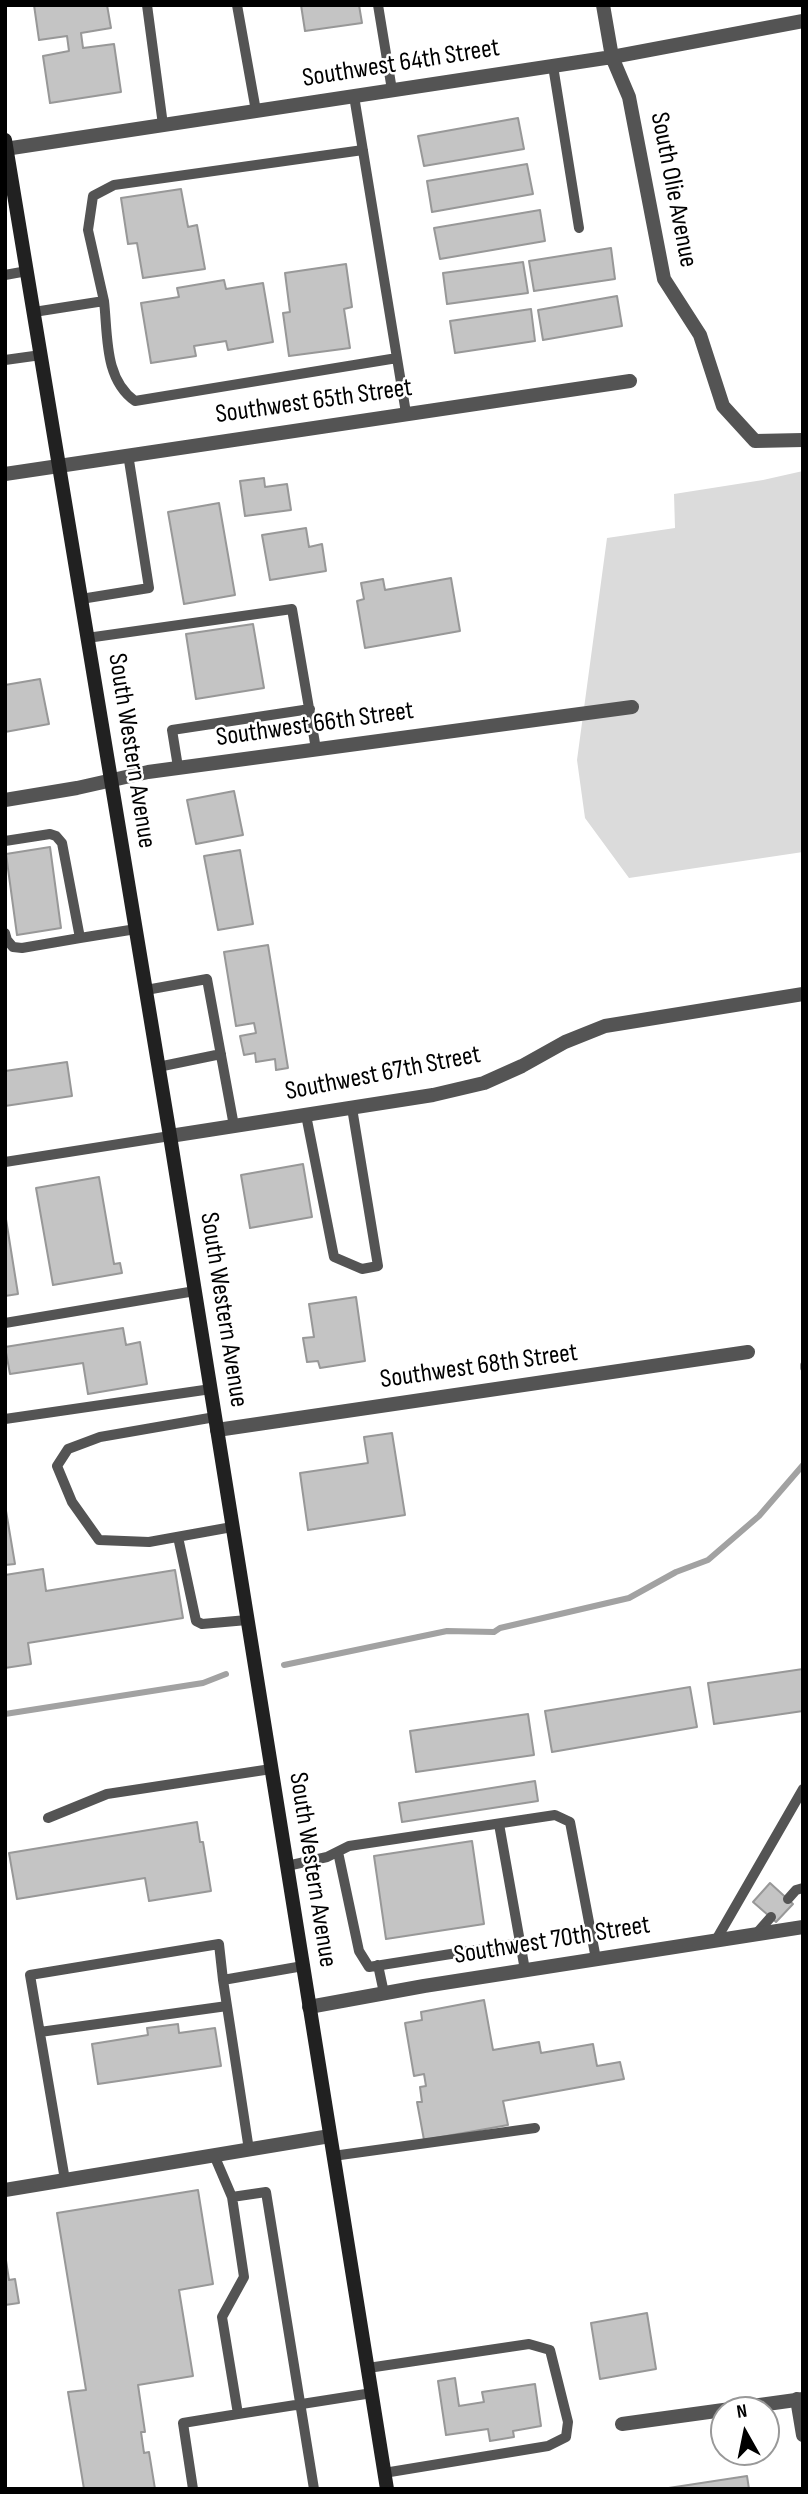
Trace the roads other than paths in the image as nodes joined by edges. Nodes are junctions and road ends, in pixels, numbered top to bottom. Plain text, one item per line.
1 (146, 5) edge
2 (237, 5) edge
3 (378, 5) edge
4 (603, 5) edge
5 (803, 21) edge
6 (612, 57) junction
7 (553, 66) junction
8 (392, 90) junction
9 (354, 96) junction
10 (256, 111) junction
11 (163, 125) junction
12 (6, 146) edge
13 (363, 150) junction
14 (579, 228) dead end
15 (27, 271) junction
16 (5, 275) edge
17 (104, 301) junction
18 (34, 312) junction
19 (41, 355) junction
20 (397, 358) junction
21 (5, 360) edge
22 (630, 381) dead end
23 (406, 414) junction
24 (803, 440) edge
25 (128, 454) junction
26 (59, 464) junction
27 (5, 474) edge
28 (81, 599) junction
29 (88, 638) junction
30 (632, 707) dead end
31 (310, 709) junction
32 (316, 749) junction
33 (178, 768) junction
34 (111, 780) junction
35 (5, 800) edge
36 (5, 841) edge
37 (135, 929) junction
38 (5, 933) edge
39 (80, 938) junction
40 (146, 990) junction
41 (803, 994) edge
42 (221, 1054) junction
43 (158, 1067) junction
44 (352, 1108) junction
45 (306, 1115) junction
46 (234, 1126) junction
47 (170, 1136) junction
48 (5, 1162) edge
49 (195, 1292) junction
50 (5, 1323) edge
51 (748, 1352) dead end
52 (211, 1389) junction
53 (5, 1419) edge
54 (216, 1423) junction
55 (232, 1527) junction
56 (178, 1537) junction
57 (247, 1620) junction
58 (271, 1769) junction
59 (803, 1789) edge
60 (48, 1818) dead end
61 (499, 1824) junction
62 (338, 1852) junction
63 (287, 1866) junction
64 (803, 1888) edge
65 (788, 1899) dead end
66 (771, 1917) dead end
67 (803, 1927) edge
68 (756, 1934) junction
69 (716, 1940) junction
70 (520, 1943) junction
71 (596, 1959) junction
72 (378, 1965) junction
73 (303, 1966) junction
74 (525, 1970) junction
75 (223, 1980) junction
76 (384, 1993) junction
77 (227, 2006) junction
78 (309, 2007) junction
79 (40, 2032) junction
80 (535, 2128) dead end
81 (330, 2136) junction
82 (249, 2150) junction
83 (214, 2155) junction
84 (333, 2156) junction
85 (65, 2180) junction
86 (5, 2190) edge
87 (232, 2197) junction
88 (368, 2368) junction
89 (372, 2393) junction
90 (800, 2399) edge
91 (300, 2404) junction
92 (238, 2414) junction
93 (622, 2424) dead end
94 (803, 2435) edge
95 (384, 2473) junction
96 (193, 2489) edge
97 (314, 2489) edge
98 (387, 2489) edge

1 - 11 lane
2 - 10 lane
3 - 8 lane
4 - 6 street, South Olie Avenue
5 - 6 street, Southwest 64th Street
6 - 7 street, Southwest 64th Street
6 - 24 street, South Olie Avenue
7 - 8 street, Southwest 64th Street
7 - 14 lane
8 - 9 street, Southwest 64th Street
9 - 10 street, Southwest 64th Street
9 - 13 lane
10 - 11 street, Southwest 64th Street
11 - 12 street, Southwest 64th Street
12 - 15 main road, South Western Avenue
13 - 17 lane
13 - 20 lane
15 - 16 lane
15 - 18 main road, South Western Avenue
17 - 18 lane
17 - 20 lane
18 - 19 main road, South Western Avenue
19 - 21 lane
19 - 26 main road, South Western Avenue
20 - 23 lane
22 - 23 street, Southwest 65th Street
23 - 25 street, Southwest 65th Street
25 - 26 street, Southwest 65th Street
25 - 28 lane
26 - 27 street, Southwest 65th Street
26 - 28 main road, South Western Avenue
28 - 29 main road, South Western Avenue
29 - 31 lane
29 - 34 main road, South Western Avenue
30 - 32 street, Southwest 66th Street
31 - 32 lane
31 - 33 lane
32 - 33 street, Southwest 66th Street
33 - 34 street, Southwest 66th Street
34 - 35 street, Southwest 66th Street
34 - 37 main road, South Western Avenue
36 - 39 lane
37 - 39 lane
37 - 40 main road, South Western Avenue
38 - 39 lane
40 - 42 lane
40 - 43 main road, South Western Avenue
41 - 44 street, Southwest 67th Street
42 - 43 lane
42 - 46 lane
43 - 47 main road, South Western Avenue
44 - 45 street, Southwest 67th Street
44 - 45 lane
45 - 46 street, Southwest 67th Street
46 - 47 street, Southwest 67th Street
47 - 48 lane
47 - 49 main road, South Western Avenue
49 - 50 lane
49 - 52 main road, South Western Avenue
51 - 54 street, Southwest 68th Street
52 - 53 lane
52 - 54 main road, South Western Avenue
54 - 55 main road, South Western Avenue
54 - 56 lane
55 - 56 lane
55 - 57 main road, South Western Avenue
56 - 57 lane
57 - 58 main road, South Western Avenue
58 - 60 lane
58 - 63 main road, South Western Avenue
59 - 69 lane
61 - 62 lane
61 - 70 lane
61 - 71 lane
62 - 63 lane
62 - 72 lane
63 - 73 main road, South Western Avenue
64 - 65 lane
66 - 68 lane
67 - 68 street, Southwest 70th Street
68 - 69 street, Southwest 70th Street
69 - 71 street, Southwest 70th Street
70 - 72 lane
70 - 74 lane
71 - 74 street, Southwest 70th Street
72 - 76 lane
73 - 75 lane
73 - 78 main road, South Western Avenue
74 - 76 street, Southwest 70th Street
75 - 77 lane
75 - 79 lane
76 - 78 street, Southwest 70th Street
77 - 79 lane
77 - 82 lane
78 - 81 main road, South Western Avenue
79 - 85 lane
80 - 84 lane
81 - 82 street
81 - 84 main road, South Western Avenue
82 - 83 street
83 - 85 street
83 - 87 lane
84 - 88 main road, South Western Avenue
85 - 86 street
87 - 91 lane
87 - 92 lane
88 - 89 main road, South Western Avenue
88 - 95 lane
89 - 91 lane
89 - 95 main road, South Western Avenue
90 - 93 street
90 - 94 street
91 - 92 lane
91 - 97 lane
92 - 96 lane
95 - 98 main road, South Western Avenue

